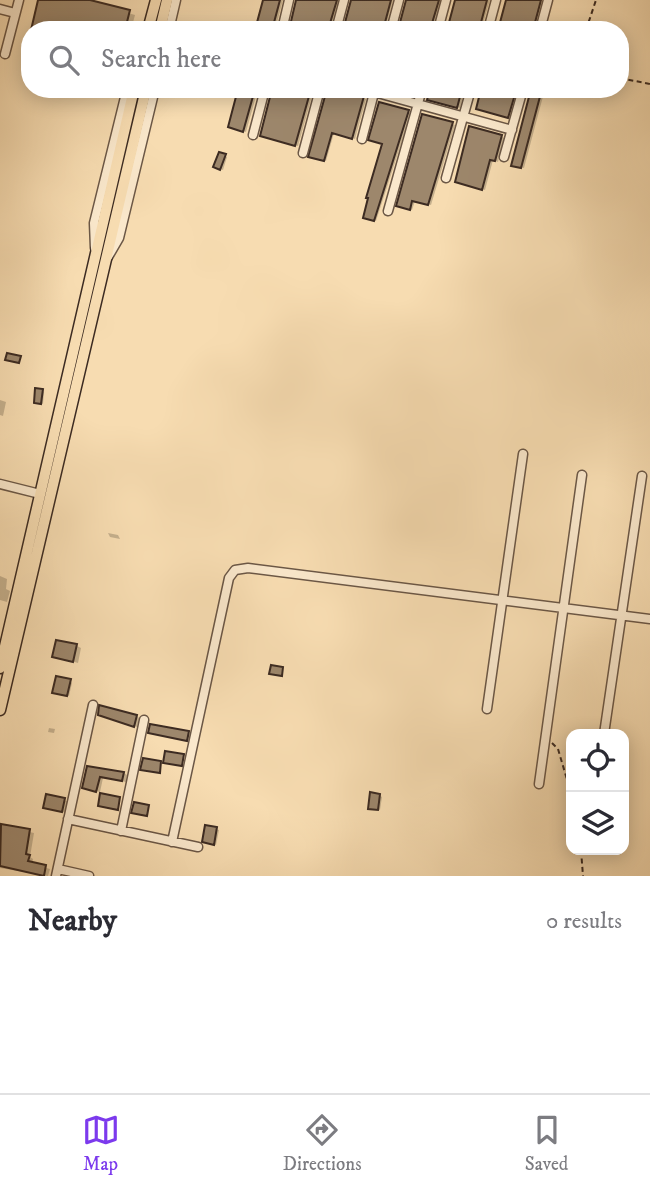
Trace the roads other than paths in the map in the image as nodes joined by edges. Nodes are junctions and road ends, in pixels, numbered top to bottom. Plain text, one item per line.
1 (19, 0) edge
2 (156, 0) edge
3 (167, 0) edge
4 (176, 0) edge
5 (289, 0) edge
6 (344, 0) edge
7 (399, 0) edge
8 (446, 0) edge
9 (496, 0) edge
10 (548, 0) edge
11 (0, 9) edge
12 (15, 13) junction
13 (150, 21) edge
14 (162, 21) edge
15 (171, 21) edge
16 (284, 21) edge
17 (338, 21) edge
18 (393, 21) edge
19 (440, 21) edge
20 (490, 21) edge
21 (542, 21) edge
22 (5, 54) dead end
23 (126, 98) edge
24 (132, 98) edge
25 (143, 98) edge
26 (153, 98) edge
27 (263, 98) edge
28 (318, 98) edge
29 (372, 98) edge
30 (398, 98) edge
31 (420, 98) edge
32 (468, 98) edge
33 (521, 98) edge
34 (418, 104) junction
35 (463, 116) junction
36 (512, 130) junction
37 (253, 135) dead end
38 (362, 139) dead end
39 (303, 153) dead end
40 (504, 156) dead end
41 (446, 178) dead end
42 (388, 211) dead end
43 (107, 226) junction
44 (95, 255) junction
45 (105, 261) junction
46 (84, 324) junction
47 (523, 454) dead end
48 (582, 475) dead end
49 (642, 476) dead end
50 (0, 484) edge
51 (40, 494) junction
52 (503, 600) junction
53 (563, 607) junction
54 (622, 615) junction
55 (650, 619) edge
56 (5, 620) edge
57 (0, 668) edge
58 (93, 705) dead end
59 (487, 709) dead end
60 (0, 710) edge
61 (144, 720) dead end
62 (605, 729) edge
63 (539, 784) dead end
64 (68, 818) junction
65 (121, 831) junction
66 (172, 842) junction
67 (198, 847) dead end
68 (57, 873) edge
69 (89, 876) edge

1 - 12 street
2 - 13 main road
3 - 14 main road
4 - 15 street
5 - 16 street
6 - 17 street
7 - 18 street
8 - 19 street
9 - 20 street
10 - 21 street
11 - 12 street
12 - 22 street
23 - 44 street
24 - 43 main road
25 - 43 main road
26 - 45 street
27 - 37 street
28 - 39 street
29 - 38 street
30 - 34 street
31 - 34 street
32 - 35 street
33 - 36 street
34 - 35 street
34 - 42 street
35 - 36 street
35 - 41 street
36 - 40 street
43 - 44 main road
43 - 45 main road
44 - 46 main road
45 - 46 main road
46 - 51 main road
46 - 60 main road
47 - 52 street
48 - 53 street
49 - 54 street
50 - 51 street
51 - 56 main road
52 - 53 street
52 - 59 street
52 - 66 street
53 - 54 street
53 - 63 street
54 - 55 street
54 - 62 street
56 - 57 main road
58 - 64 street
61 - 65 street
64 - 65 street
64 - 68 street
65 - 66 street
66 - 67 street
68 - 69 street

